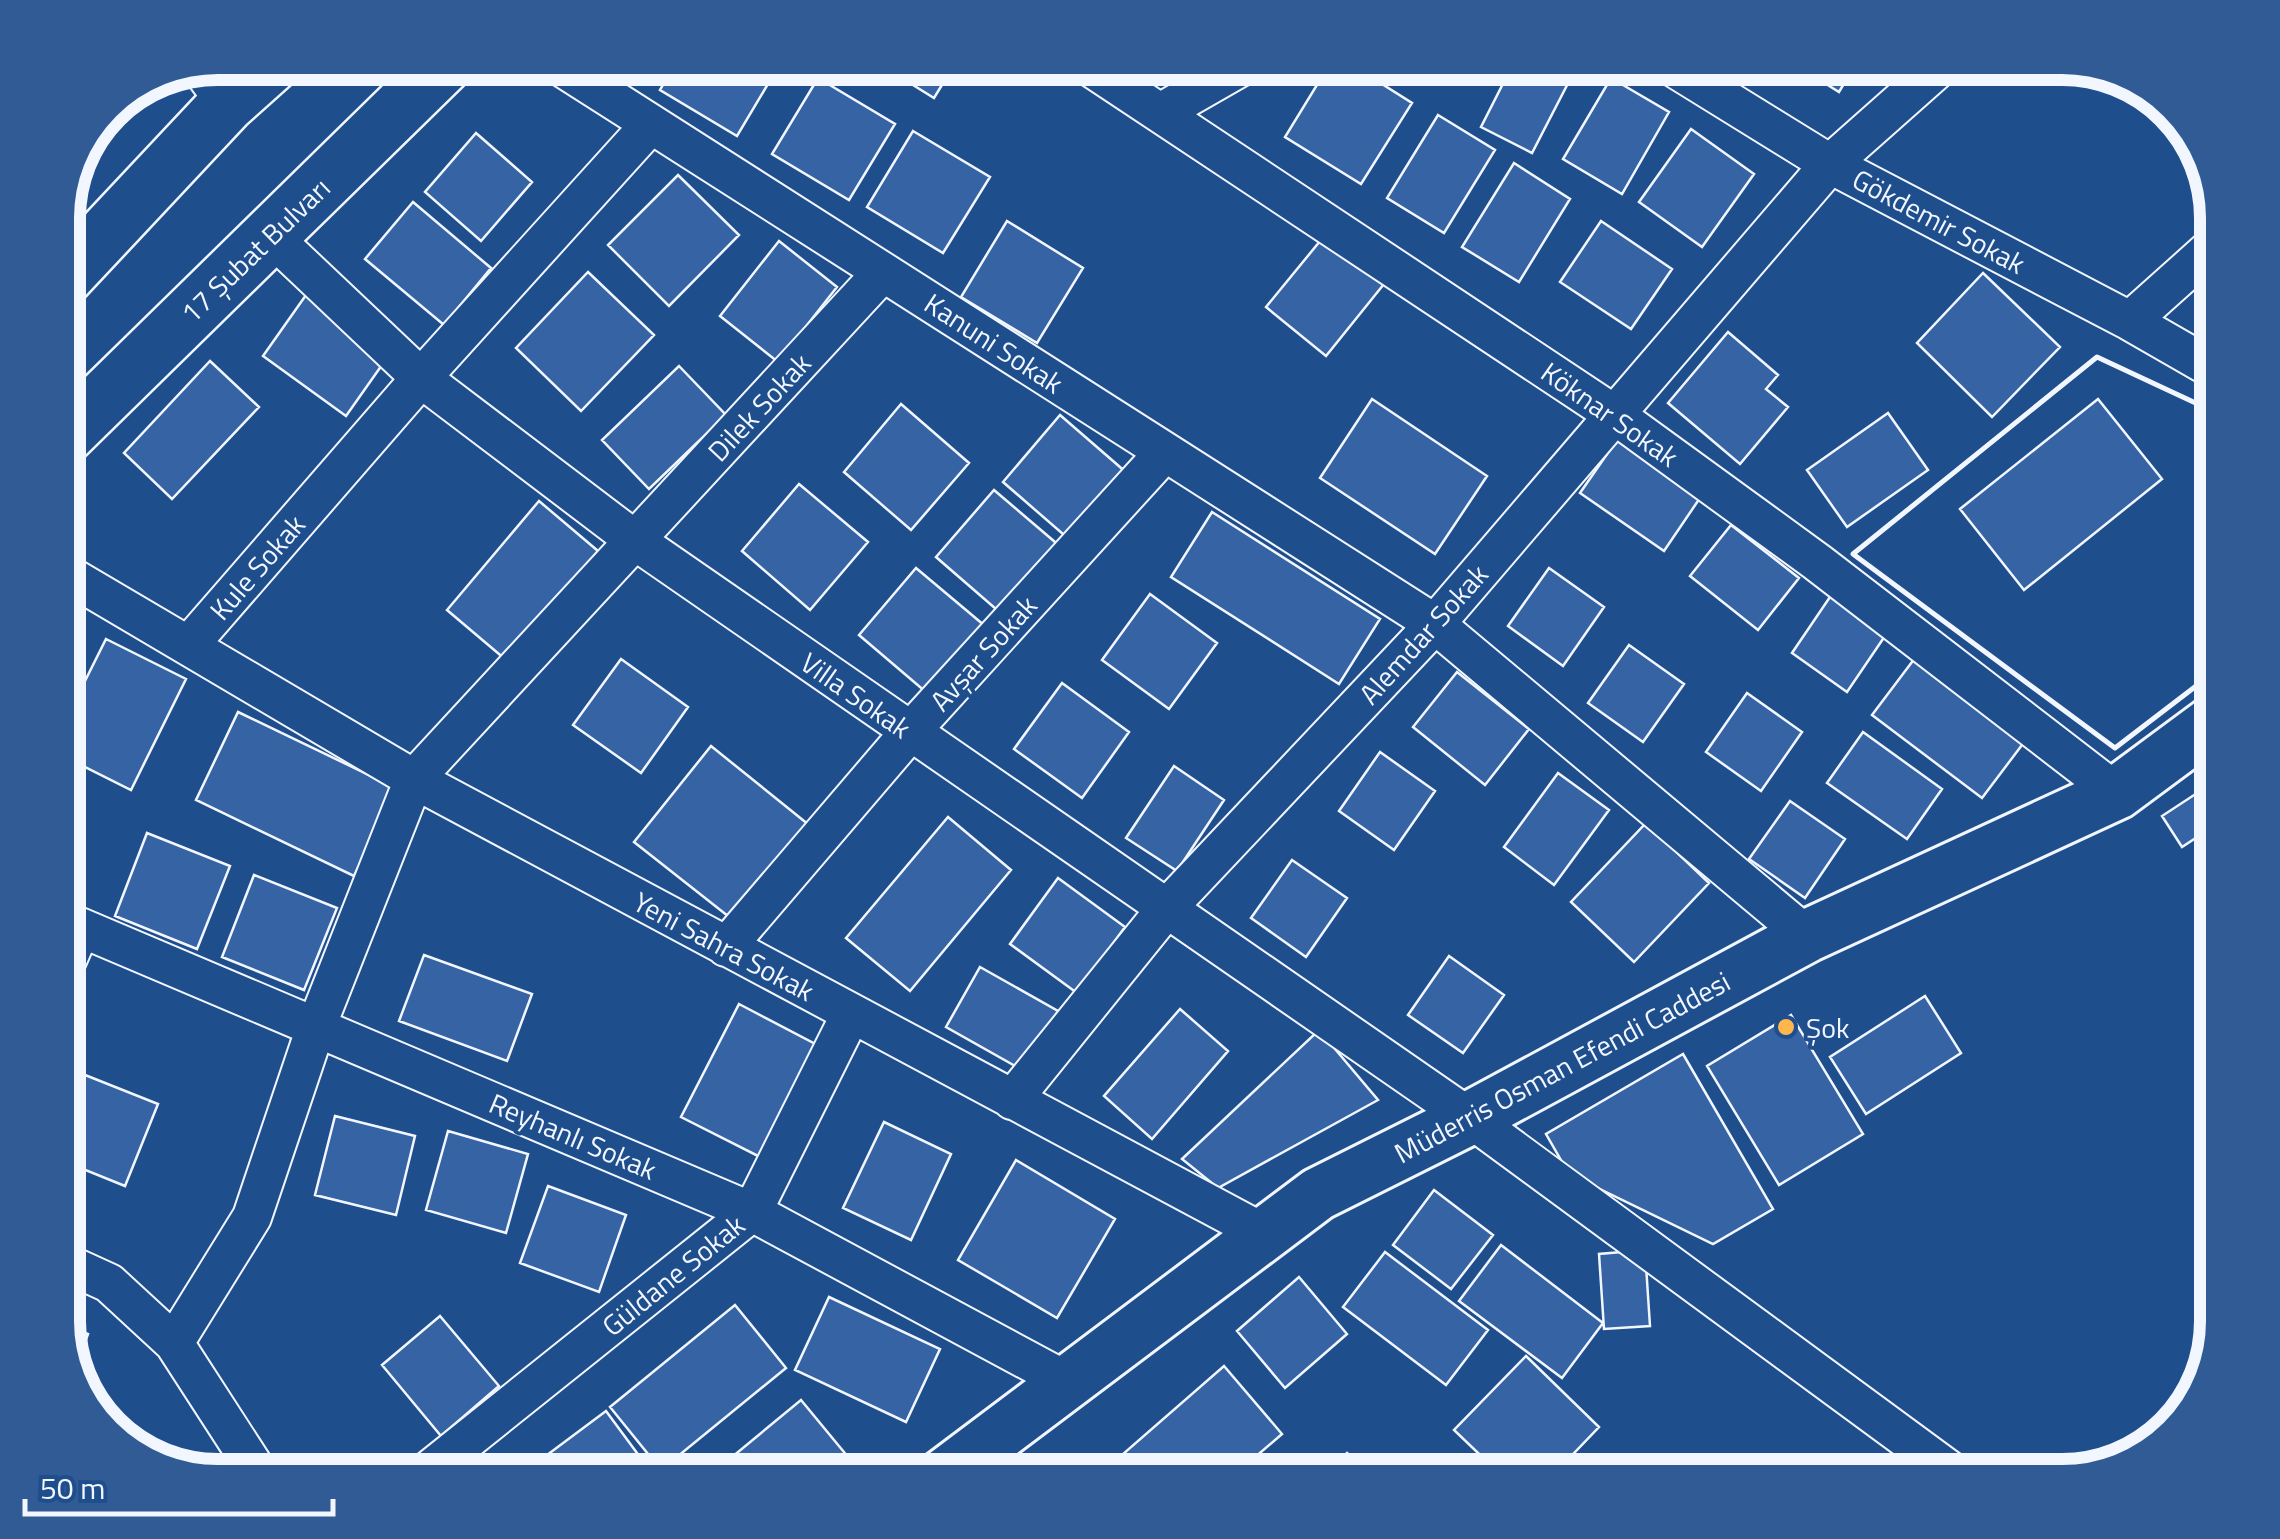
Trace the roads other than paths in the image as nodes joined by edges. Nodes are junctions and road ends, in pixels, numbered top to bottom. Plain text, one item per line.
1 (429, 80) edge
2 (582, 80) edge
3 (1110, 80) edge
4 (1218, 80) edge
5 (1693, 80) edge
6 (1926, 80) edge
7 (214, 87) edge
8 (1160, 114) junction
9 (651, 124) junction
10 (1830, 164) junction
11 (270, 235) junction
12 (80, 257) edge
13 (2200, 259) edge
14 (882, 272) junction
15 (2130, 321) junction
16 (2200, 361) edge
17 (421, 378) junction
18 (1615, 415) junction
19 (80, 421) edge
20 (1165, 452) junction
21 (636, 542) junction
22 (80, 582) edge
23 (1434, 624) junction
24 (190, 645) junction
25 (910, 732) junction
26 (2200, 732) edge
27 (414, 779) junction
28 (2117, 792) junction
29 (1166, 910) junction
30 (80, 927) edge
31 (1807, 936) junction
32 (726, 947) junction
33 (851, 1014) junction
34 (316, 1028) junction
35 (1012, 1100) junction
36 (1470, 1118) junction
37 (752, 1212) junction
38 (1265, 1234) junction
39 (80, 1270) edge
40 (174, 1344) junction
41 (1068, 1382) junction
42 (249, 1459) edge
43 (443, 1459) edge
44 (966, 1459) edge
45 (1933, 1459) edge

1 - 11 highway, 17 Şubat Bulvarı
2 - 9 street, Kanuni Sokak
3 - 8 street, Köknar Sokak
4 - 8 street
5 - 10 street, Gökdemir Sokak
6 - 10 street, Alemdar Sokak
7 - 12 highway
8 - 18 street, Köknar Sokak
9 - 14 street, Kanuni Sokak
9 - 17 street, Kule Sokak
10 - 15 street, Gökdemir Sokak
10 - 18 street, Alemdar Sokak
11 - 17 street, Villa Sokak
11 - 19 highway, 17 Şubat Bulvarı
13 - 15 street
14 - 20 street, Kanuni Sokak
14 - 21 street, Dilek Sokak
15 - 16 street, Gökdemir Sokak
17 - 21 street, Villa Sokak
17 - 24 street, Kule Sokak
18 - 23 street, Alemdar Sokak
18 - 28 street, Köknar Sokak
20 - 23 street, Kanuni Sokak
20 - 25 street, Avşar Sokak
21 - 25 street, Villa Sokak
21 - 27 street, Dilek Sokak
22 - 24 street, Kule Sokak
23 - 29 street, Alemdar Sokak
23 - 31 street, Kanuni Sokak
24 - 27 street, Yeni Sahra Sokak
25 - 29 street, Villa Sokak
25 - 32 street, Avşar Sokak
26 - 28 main road, Müderris Osman Efendi Caddesi
27 - 32 street, Yeni Sahra Sokak
27 - 34 street
28 - 31 main road, Müderris Osman Efendi Caddesi
29 - 35 street, Alemdar Sokak
29 - 36 street, Villa Sokak
30 - 34 street, Reyhanlı Sokak
31 - 36 main road, Müderris Osman Efendi Caddesi
32 - 33 street, Yeni Sahra Sokak
33 - 35 street, Yeni Sahra Sokak
33 - 37 street, Güldane Sokak
34 - 37 street, Reyhanlı Sokak
34 - 40 street
35 - 38 street, Yeni Sahra Sokak
36 - 38 main road, Müderris Osman Efendi Caddesi
36 - 45 street, Villa Sokak
37 - 41 street, Reyhanlı Sokak
37 - 43 street, Güldane Sokak
38 - 41 main road, Müderris Osman Efendi Caddesi
39 - 40 street
40 - 42 street
41 - 44 main road, Müderris Osman Efendi Caddesi

